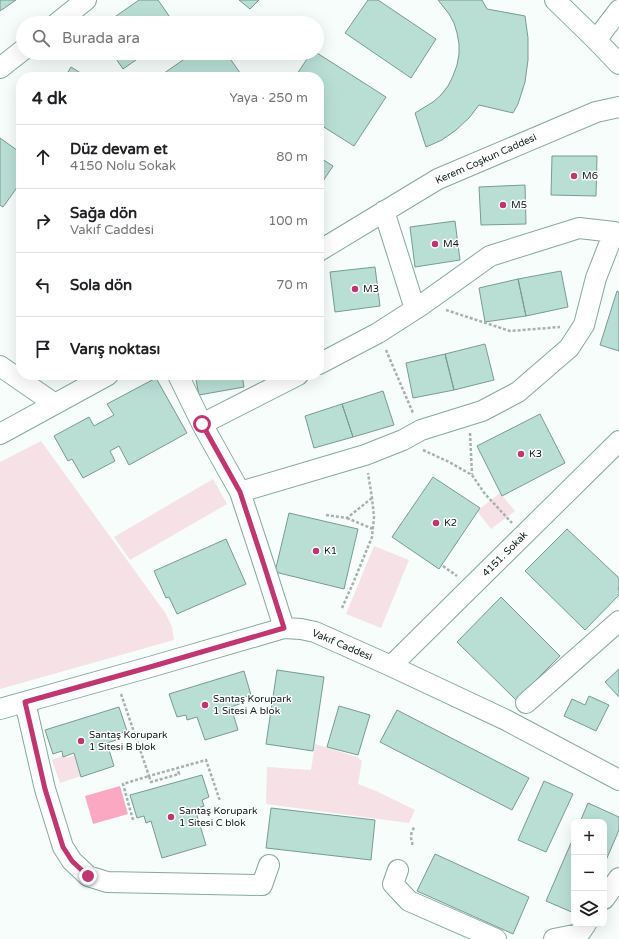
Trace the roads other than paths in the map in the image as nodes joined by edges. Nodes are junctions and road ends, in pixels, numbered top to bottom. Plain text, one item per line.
1 (86, 0) edge
2 (555, 0) edge
3 (619, 10) edge
4 (66, 16) edge
5 (596, 40) junction
6 (16, 55) edge
7 (619, 64) edge
8 (0, 68) edge
9 (619, 107) edge
10 (384, 211) junction
11 (617, 228) edge
12 (324, 248) edge
13 (420, 306) junction
14 (324, 361) edge
15 (0, 366) edge
16 (16, 377) edge
17 (20, 380) edge
18 (99, 380) edge
19 (180, 380) edge
20 (289, 380) edge
21 (55, 404) junction
22 (200, 430) junction
23 (0, 434) edge
24 (619, 441) edge
25 (240, 492) junction
26 (619, 622) edge
27 (284, 628) junction
28 (391, 666) junction
29 (25, 702) junction
30 (526, 703) dead end
31 (0, 709) edge
32 (619, 780) edge
33 (268, 865) dead end
34 (398, 870) dead end
35 (619, 878) edge
36 (607, 895) edge
37 (584, 927) edge
38 (496, 939) edge
39 (554, 939) edge

1 - 4 street
2 - 5 street
3 - 5 street
5 - 7 street
6 - 8 street
9 - 10 street, Kerem Coşkun Caddesi
10 - 12 street, Kerem Coşkun Caddesi
10 - 13 street
11 - 13 street
11 - 25 street
13 - 14 street
15 - 16 street
17 - 21 street
18 - 21 street
19 - 22 street
20 - 22 street
21 - 23 street
22 - 25 street
24 - 28 street, 4151. Sokak
25 - 27 street
26 - 30 street
27 - 28 street, Vakıf Caddesi
27 - 29 street, Vakıf Caddesi
28 - 32 street, Vakıf Caddesi
29 - 31 street, Vakıf Caddesi
29 - 33 street
34 - 38 street
35 - 36 street
37 - 39 street

